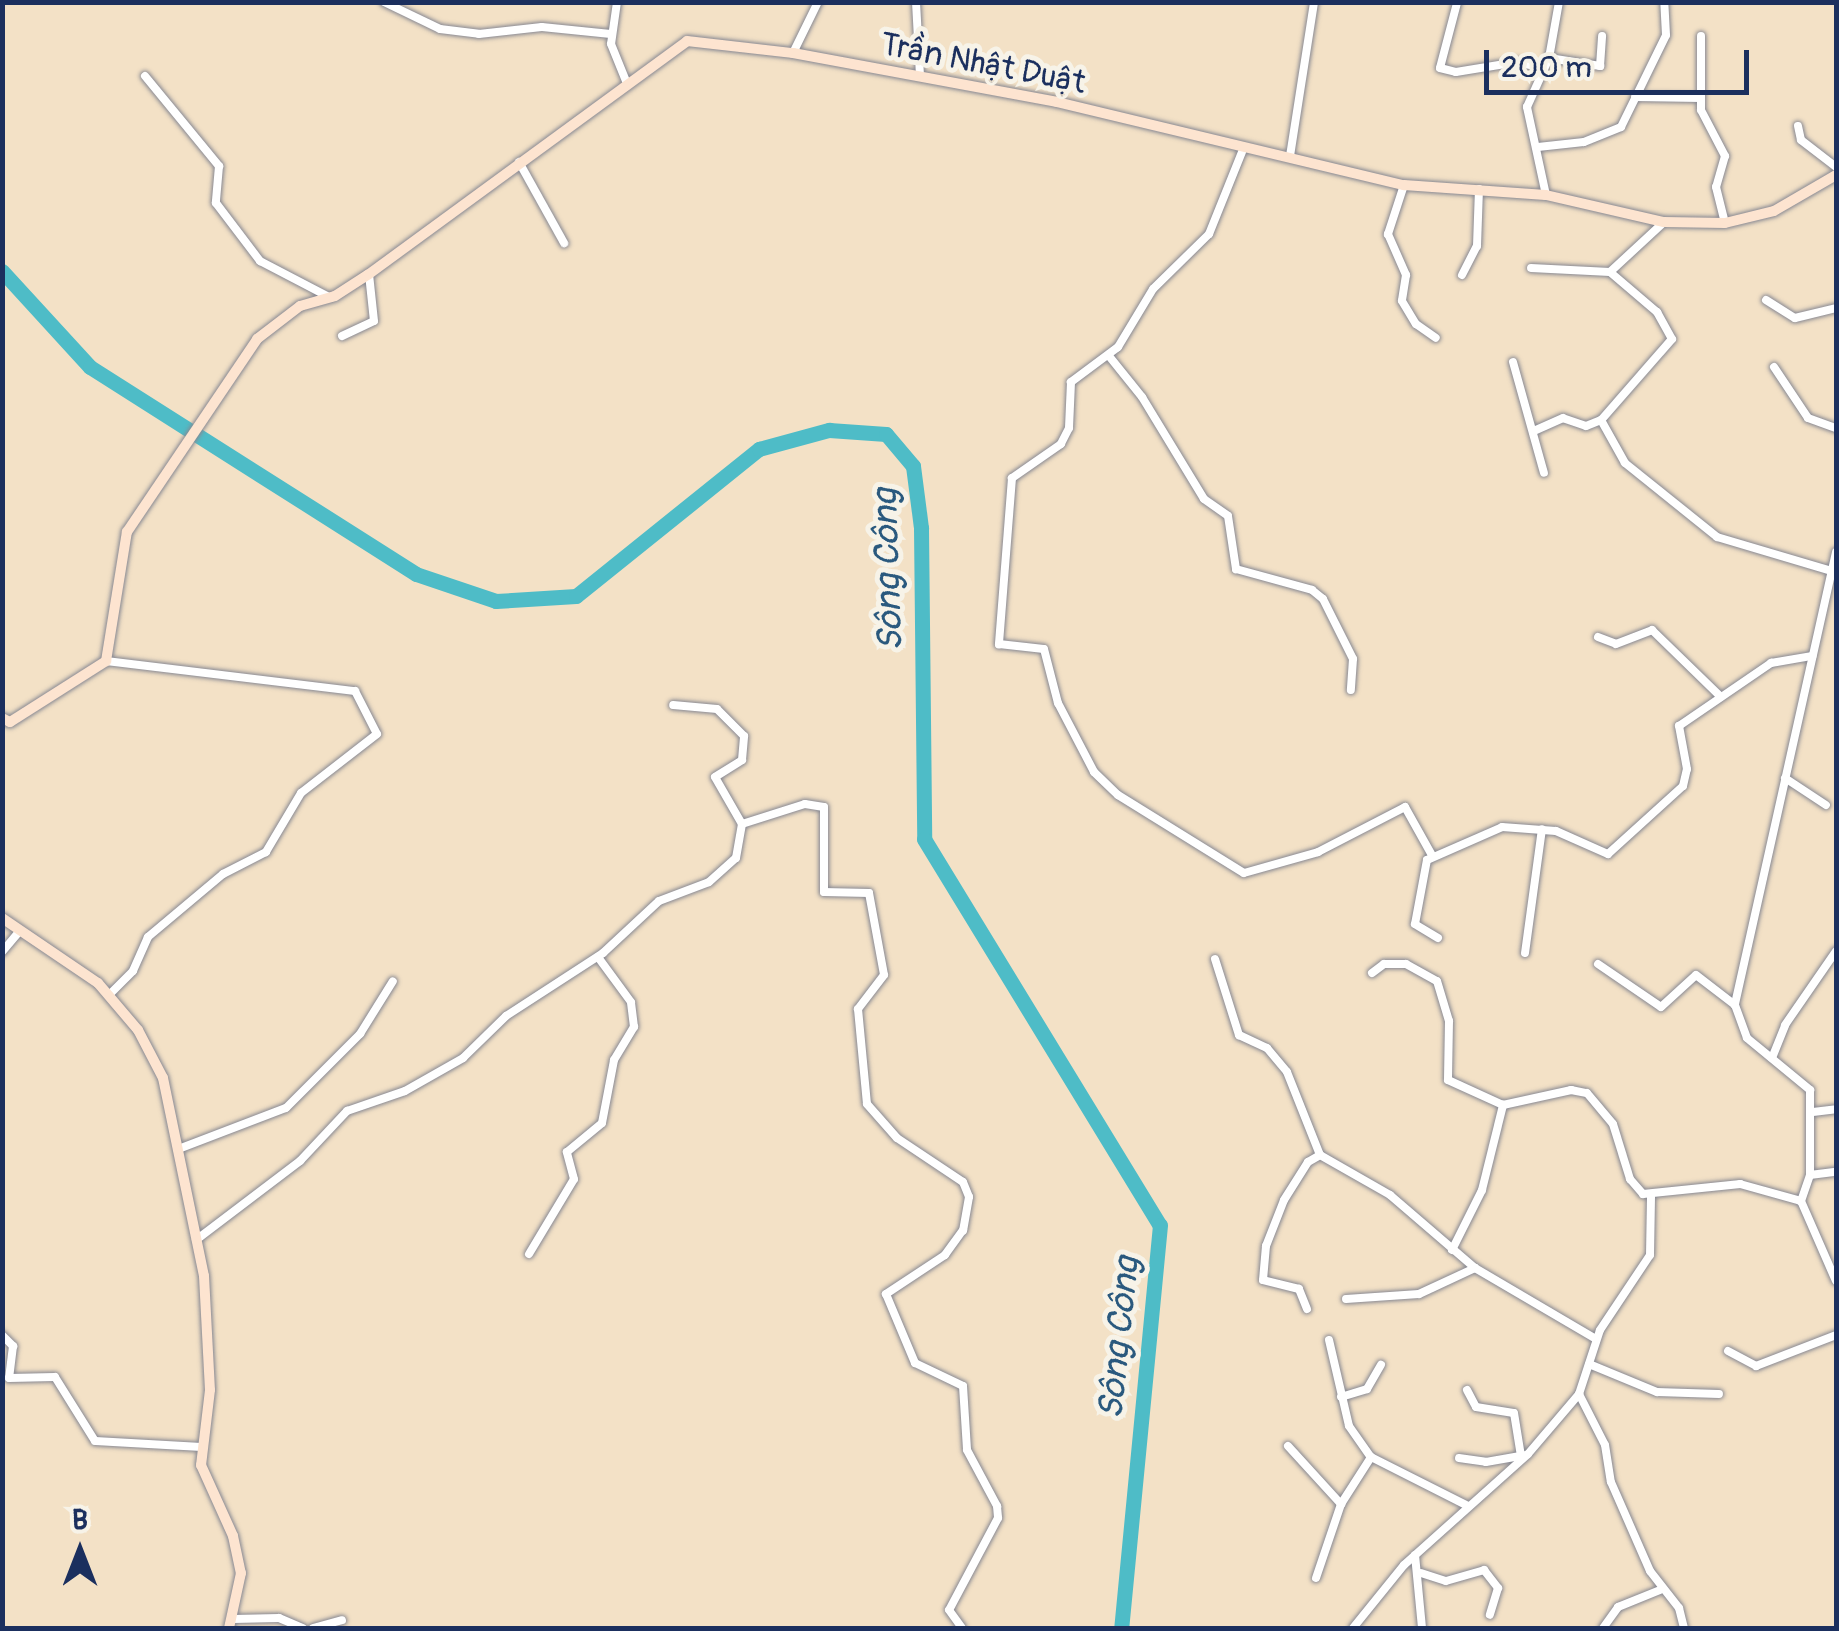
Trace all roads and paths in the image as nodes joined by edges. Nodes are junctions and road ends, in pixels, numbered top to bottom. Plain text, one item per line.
1 (384, 2) edge
2 (617, 2) edge
3 (818, 2) edge
4 (916, 2) edge
5 (1314, 2) edge
6 (1559, 2) edge
7 (1664, 2) edge
8 (1456, 3) edge
9 (610, 34) junction
10 (1602, 36) dead end
11 (1702, 36) dead end
12 (794, 53) junction
13 (1550, 58) junction
14 (1538, 74) junction
15 (145, 76) dead end
16 (920, 77) junction
17 (626, 81) junction
18 (1636, 97) junction
19 (1701, 98) junction
20 (1798, 126) dead end
21 (1244, 146) junction
22 (1538, 147) junction
23 (1290, 156) junction
24 (519, 162) junction
25 (1836, 167) edge
26 (1836, 175) edge
27 (1404, 185) junction
28 (1480, 189) junction
29 (1546, 194) junction
30 (1664, 222) junction
31 (1725, 223) junction
32 (564, 243) dead end
33 (1530, 268) dead end
34 (1610, 272) junction
35 (369, 274) junction
36 (1462, 274) dead end
37 (330, 298) junction
38 (1766, 300) dead end
39 (1836, 308) edge
40 (342, 336) dead end
41 (1436, 338) dead end
42 (1108, 356) junction
43 (1513, 362) dead end
44 (1774, 367) dead end
45 (1600, 420) junction
46 (1836, 428) edge
47 (1534, 431) junction
48 (1544, 472) dead end
49 (1836, 558) edge
50 (1832, 571) junction
51 (1598, 637) dead end
52 (1812, 656) junction
53 (106, 661) junction
54 (1350, 690) dead end
55 (1721, 697) junction
56 (673, 705) dead end
57 (5, 723) edge
58 (1785, 778) junction
59 (1826, 804) dead end
60 (742, 824) junction
61 (1542, 829) junction
62 (1433, 857) junction
63 (2, 918) edge
64 (19, 932) junction
65 (1438, 938) dead end
66 (1836, 951) edge
67 (2, 952) edge
68 (1524, 953) dead end
69 (598, 957) junction
70 (1216, 959) dead end
71 (1598, 964) dead end
72 (1372, 973) dead end
73 (393, 981) dead end
74 (109, 995) junction
75 (1735, 1005) junction
76 (1772, 1058) junction
77 (1502, 1105) junction
78 (1836, 1109) edge
79 (1812, 1112) junction
80 (181, 1148) junction
81 (1320, 1155) junction
82 (1836, 1172) edge
83 (1810, 1175) junction
84 (1650, 1196) junction
85 (1802, 1202) junction
86 (196, 1240) junction
87 (1836, 1249) edge
88 (1452, 1250) junction
89 (529, 1254) dead end
90 (1824, 1256) junction
91 (1475, 1268) junction
92 (1836, 1281) edge
93 (1346, 1299) dead end
94 (1306, 1309) dead end
95 (2, 1335) edge
96 (1836, 1335) edge
97 (1596, 1339) junction
98 (1329, 1340) dead end
99 (1728, 1351) dead end
100 (1589, 1364) junction
101 (1381, 1365) dead end
102 (1467, 1390) dead end
103 (1579, 1394) junction
104 (1719, 1394) dead end
105 (1341, 1397) junction
106 (1288, 1446) dead end
107 (202, 1448) junction
108 (1524, 1455) junction
109 (1371, 1456) junction
110 (1459, 1458) dead end
111 (1342, 1504) junction
112 (1468, 1506) junction
113 (1415, 1555) junction
114 (1421, 1573) junction
115 (1316, 1578) dead end
116 (1660, 1590) junction
117 (1490, 1615) dead end
118 (342, 1620) dead end
119 (231, 1624) edge
120 (302, 1628) edge
121 (313, 1628) edge
122 (962, 1628) edge
123 (1353, 1628) edge
124 (1422, 1628) edge
125 (1603, 1628) edge
126 (1684, 1628) edge

1 - 9 street
2 - 9 street
3 - 12 street
4 - 16 street
5 - 23 street
6 - 13 street
7 - 18 street
8 - 14 street
9 - 17 street
10 - 13 street
11 - 19 street
12 - 16 main road, Trần Nhật Duật
12 - 17 main road, Trần Nhật Duật
13 - 14 street
14 - 22 street
15 - 37 street
16 - 21 main road, Trần Nhật Duật
17 - 24 main road, Trần Nhật Duật
18 - 19 street
18 - 22 street
19 - 31 street
20 - 25 street
21 - 23 main road, Trần Nhật Duật
21 - 42 street
22 - 29 street
23 - 27 main road, Trần Nhật Duật
24 - 32 street
24 - 35 main road, Trần Nhật Duật
26 - 31 main road, Trần Nhật Duật
27 - 28 main road, Trần Nhật Duật
27 - 41 street
28 - 29 main road, Trần Nhật Duật
28 - 36 street
29 - 30 main road, Trần Nhật Duật
30 - 31 main road, Trần Nhật Duật
30 - 34 street
33 - 34 street
34 - 45 street
35 - 37 main road, Trần Nhật Duật
35 - 40 street
37 - 53 main road, Trần Nhật Duật
38 - 39 street
42 - 54 street
42 - 62 street
43 - 47 street
44 - 46 street
45 - 47 street
45 - 50 street
47 - 48 street
49 - 50 street
50 - 52 street
51 - 55 street
52 - 55 street
52 - 58 street
53 - 57 main road
53 - 74 street
55 - 61 street
56 - 60 street
58 - 59 street
58 - 75 street
60 - 69 street
60 - 122 street
61 - 62 street
61 - 68 street
62 - 65 street
63 - 64 main road
64 - 67 street
64 - 74 main road
66 - 76 street
69 - 86 street
69 - 89 street
70 - 81 street
71 - 75 street
72 - 77 street
73 - 80 street
74 - 80 main road
75 - 76 street
76 - 79 street
77 - 84 street
77 - 88 street
78 - 79 street
79 - 83 street
80 - 86 main road
81 - 88 street
81 - 94 street
82 - 83 street
83 - 85 street
84 - 85 street
84 - 97 street
85 - 90 street
86 - 107 main road
87 - 90 street
88 - 91 street
90 - 92 street
91 - 93 street
91 - 97 street
95 - 107 street
96 - 99 street
97 - 100 street
98 - 105 street
100 - 103 street
100 - 104 street
101 - 105 street
102 - 108 street
103 - 108 street
103 - 116 street
105 - 109 street
106 - 111 street
107 - 119 main road
108 - 110 street
108 - 112 street
109 - 111 street
109 - 112 street
111 - 115 street
112 - 113 street
113 - 114 street
113 - 123 street
114 - 117 street
114 - 124 street
116 - 125 street
116 - 126 street
118 - 121 street
119 - 120 street

